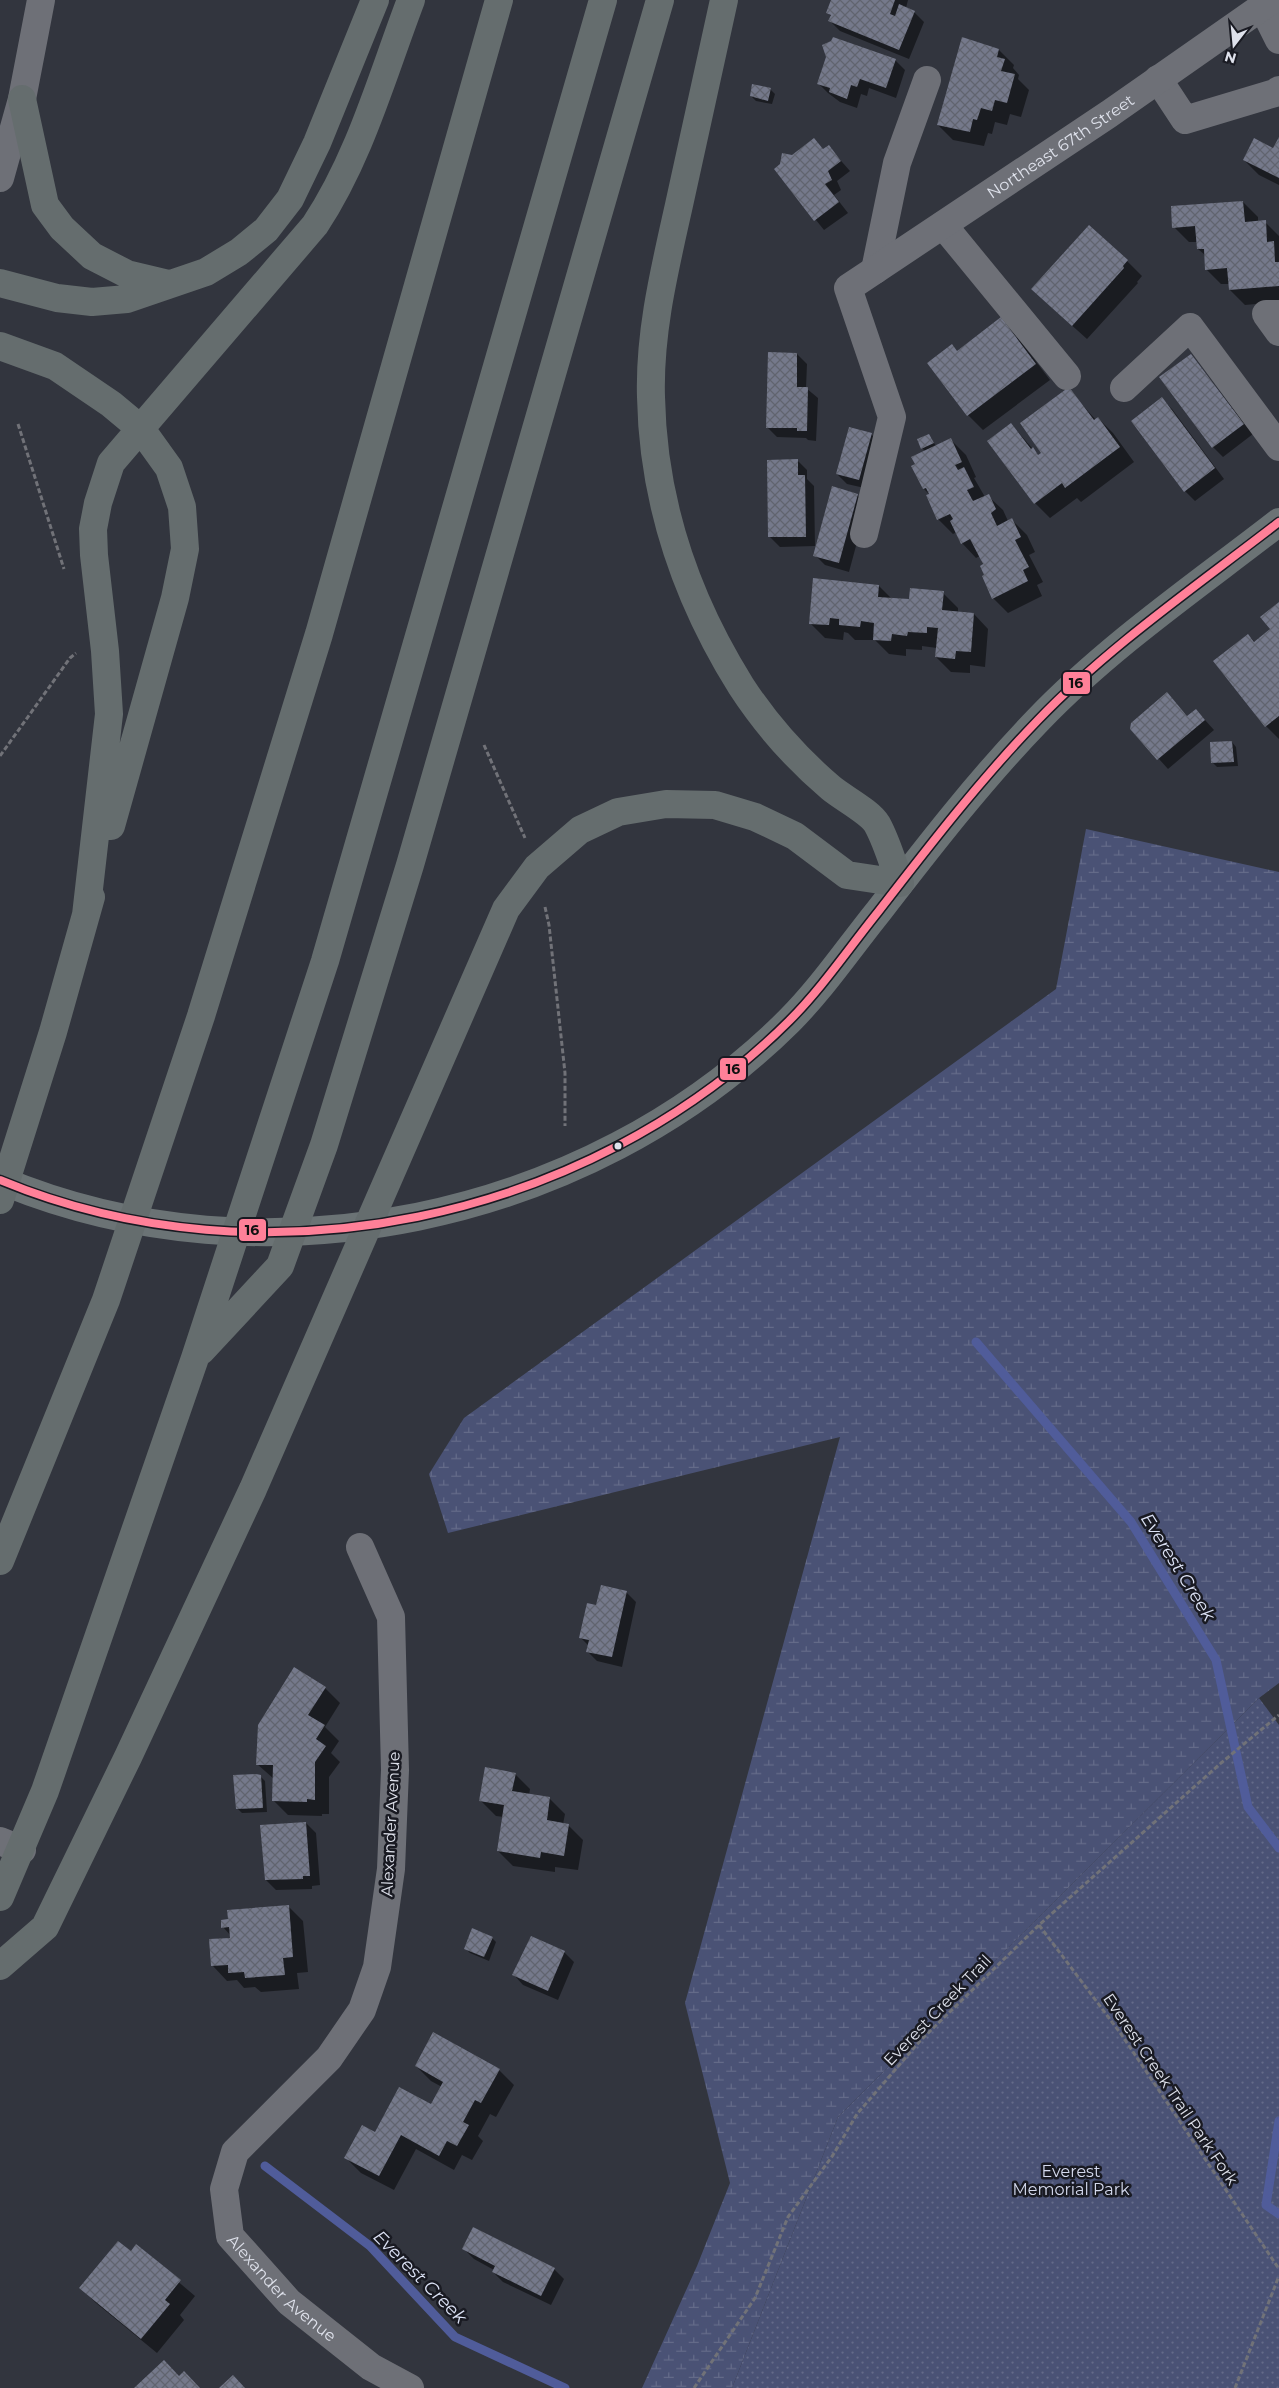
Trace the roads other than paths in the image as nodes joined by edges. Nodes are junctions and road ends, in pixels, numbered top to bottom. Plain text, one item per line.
1 (41, 0) edge
2 (375, 0) edge
3 (411, 0) edge
4 (498, 0) edge
5 (603, 0) edge
6 (660, 0) edge
7 (724, 0) edge
8 (1267, 3) edge
9 (1279, 40) edge
10 (1158, 79) junction
11 (927, 80) dead end
12 (1279, 90) edge
13 (22, 99) junction
14 (0, 178) edge
15 (943, 225) junction
16 (875, 270) junction
17 (0, 283) edge
18 (169, 284) junction
19 (1279, 314) edge
20 (1279, 332) edge
21 (0, 346) edge
22 (1067, 376) dead end
23 (1124, 388) dead end
24 (141, 429) junction
25 (1279, 447) edge
26 (1279, 522) edge
27 (864, 534) dead end
28 (900, 883) junction
29 (86, 915) junction
30 (0, 1180) edge
31 (0, 1200) edge
32 (195, 1358) junction
33 (360, 1547) dead end
34 (0, 1560) edge
35 (11, 1846) edge
36 (0, 1897) edge
37 (0, 1966) edge
38 (410, 2388) edge

1 - 13 street
2 - 18 highway
3 - 24 highway
4 - 34 highway
5 - 32 highway
6 - 32 highway
7 - 28 highway
8 - 9 street
8 - 10 street, Northeast 67th Street
10 - 12 street
10 - 15 street, Northeast 67th Street
11 - 16 street
13 - 14 street
13 - 18 highway
15 - 16 street, Northeast 67th Street
15 - 22 street
16 - 27 street, Northeast 67th Street
17 - 18 highway
19 - 20 street
21 - 24 highway
23 - 25 street
24 - 29 highway
24 - 29 highway
26 - 28 main road
28 - 30 main road
28 - 37 highway
29 - 31 highway
32 - 35 highway
33 - 38 street, Alexander Avenue
35 - 36 highway

